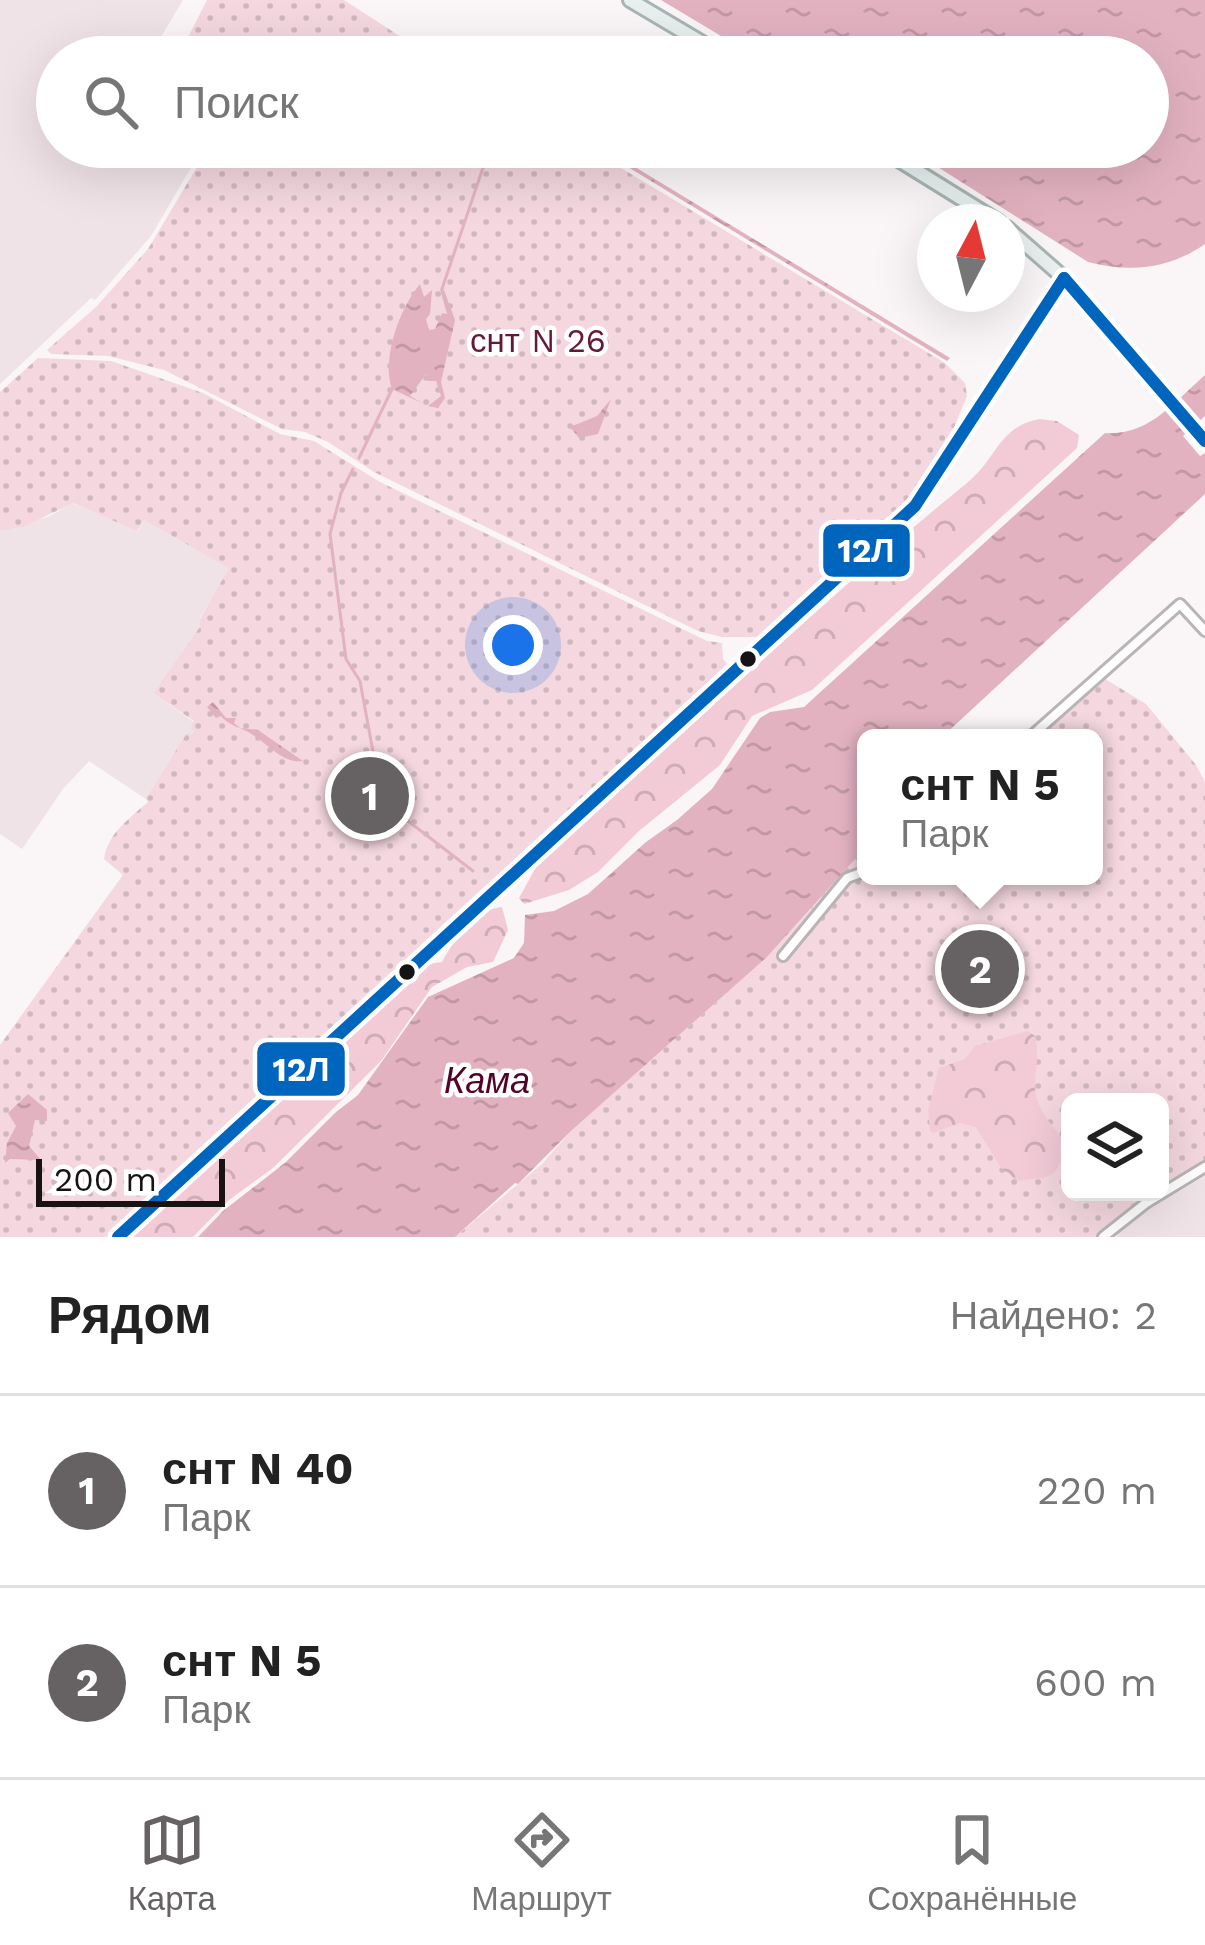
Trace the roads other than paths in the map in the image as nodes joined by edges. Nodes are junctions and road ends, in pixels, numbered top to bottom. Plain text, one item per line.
1 (630, 0) edge
2 (691, 36) edge
3 (913, 168) edge
4 (974, 204) edge
5 (1025, 244) edge
6 (1064, 278) junction
7 (1205, 441) edge
8 (1205, 631) edge
9 (1039, 729) edge
10 (857, 874) edge
11 (783, 956) dead end
12 (1205, 1167) edge
13 (118, 1237) edge
14 (1103, 1237) edge

1 - 2 main road
3 - 4 main road
5 - 6 main road
6 - 7 main road
6 - 13 street
8 - 9 street
10 - 11 street
12 - 14 street

